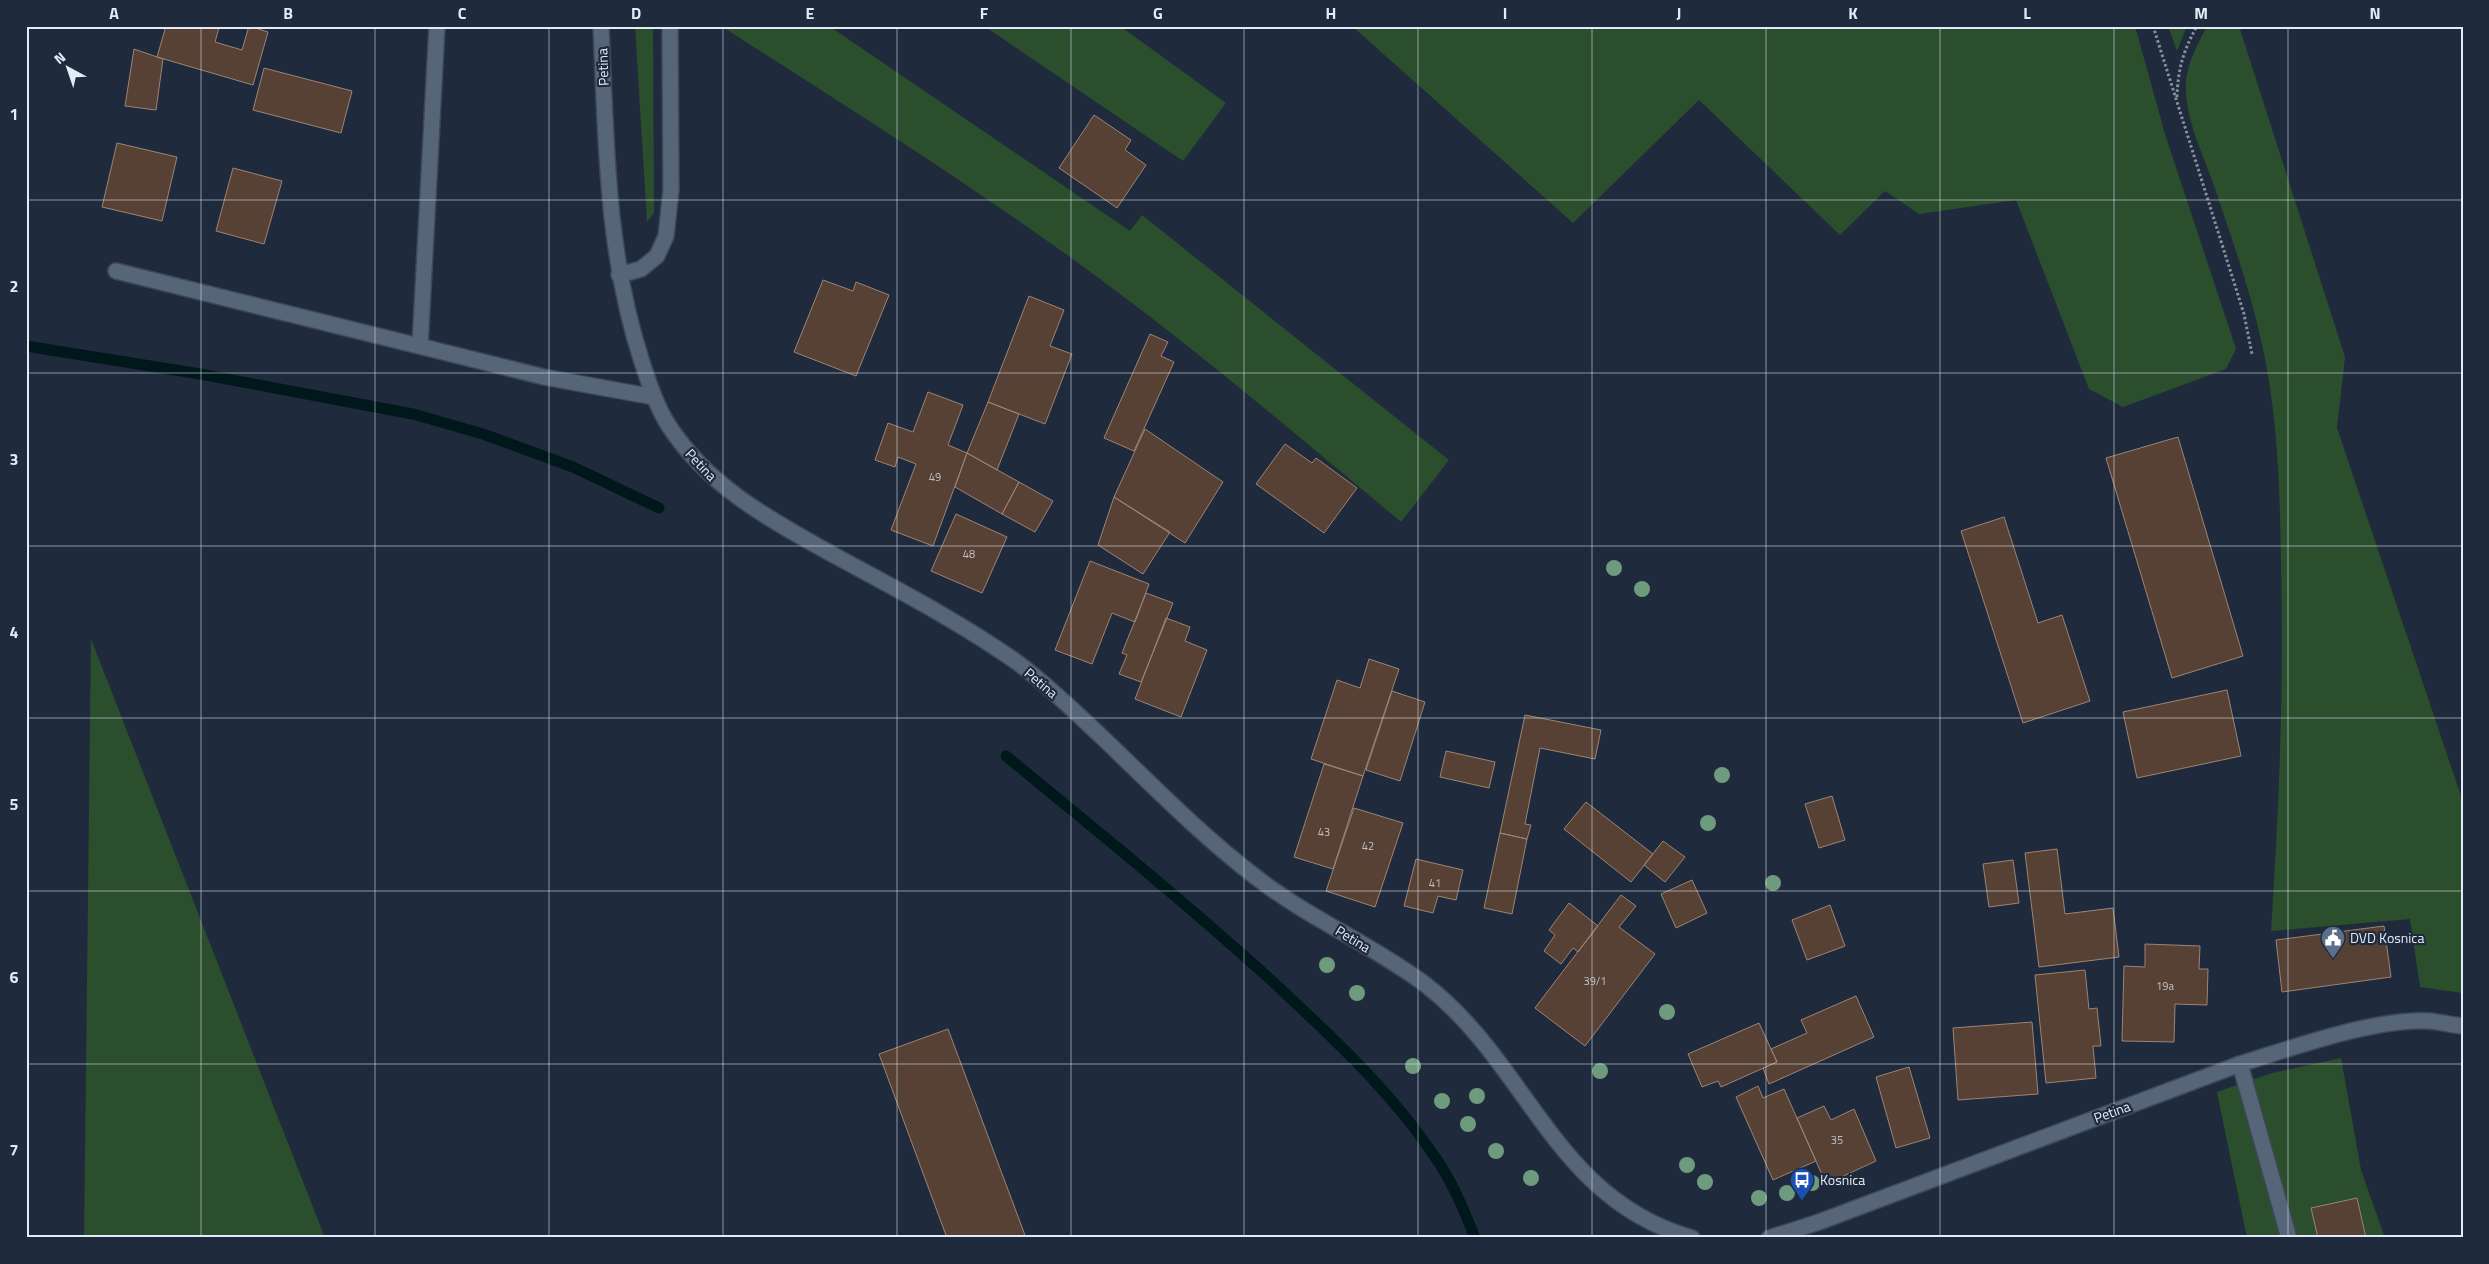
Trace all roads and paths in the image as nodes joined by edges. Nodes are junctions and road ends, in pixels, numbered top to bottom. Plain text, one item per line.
1 (437, 26) edge
2 (601, 26) edge
3 (670, 26) edge
4 (2153, 26) edge
5 (2197, 26) edge
6 (2177, 100) junction
7 (116, 271) dead end
8 (619, 275) junction
9 (420, 346) junction
10 (2252, 354) dead end
11 (654, 397) junction
12 (2463, 1026) edge
13 (2240, 1064) junction
14 (1692, 1238) edge
15 (1769, 1238) edge
16 (2289, 1238) edge

1 - 9 street
2 - 8 street, Petina
3 - 8 street
4 - 6 path
5 - 6 path
6 - 10 path
7 - 9 street
8 - 11 street, Petina
9 - 11 street
11 - 14 street, Petina
12 - 13 street, Petina
13 - 15 street, Petina
13 - 16 street

